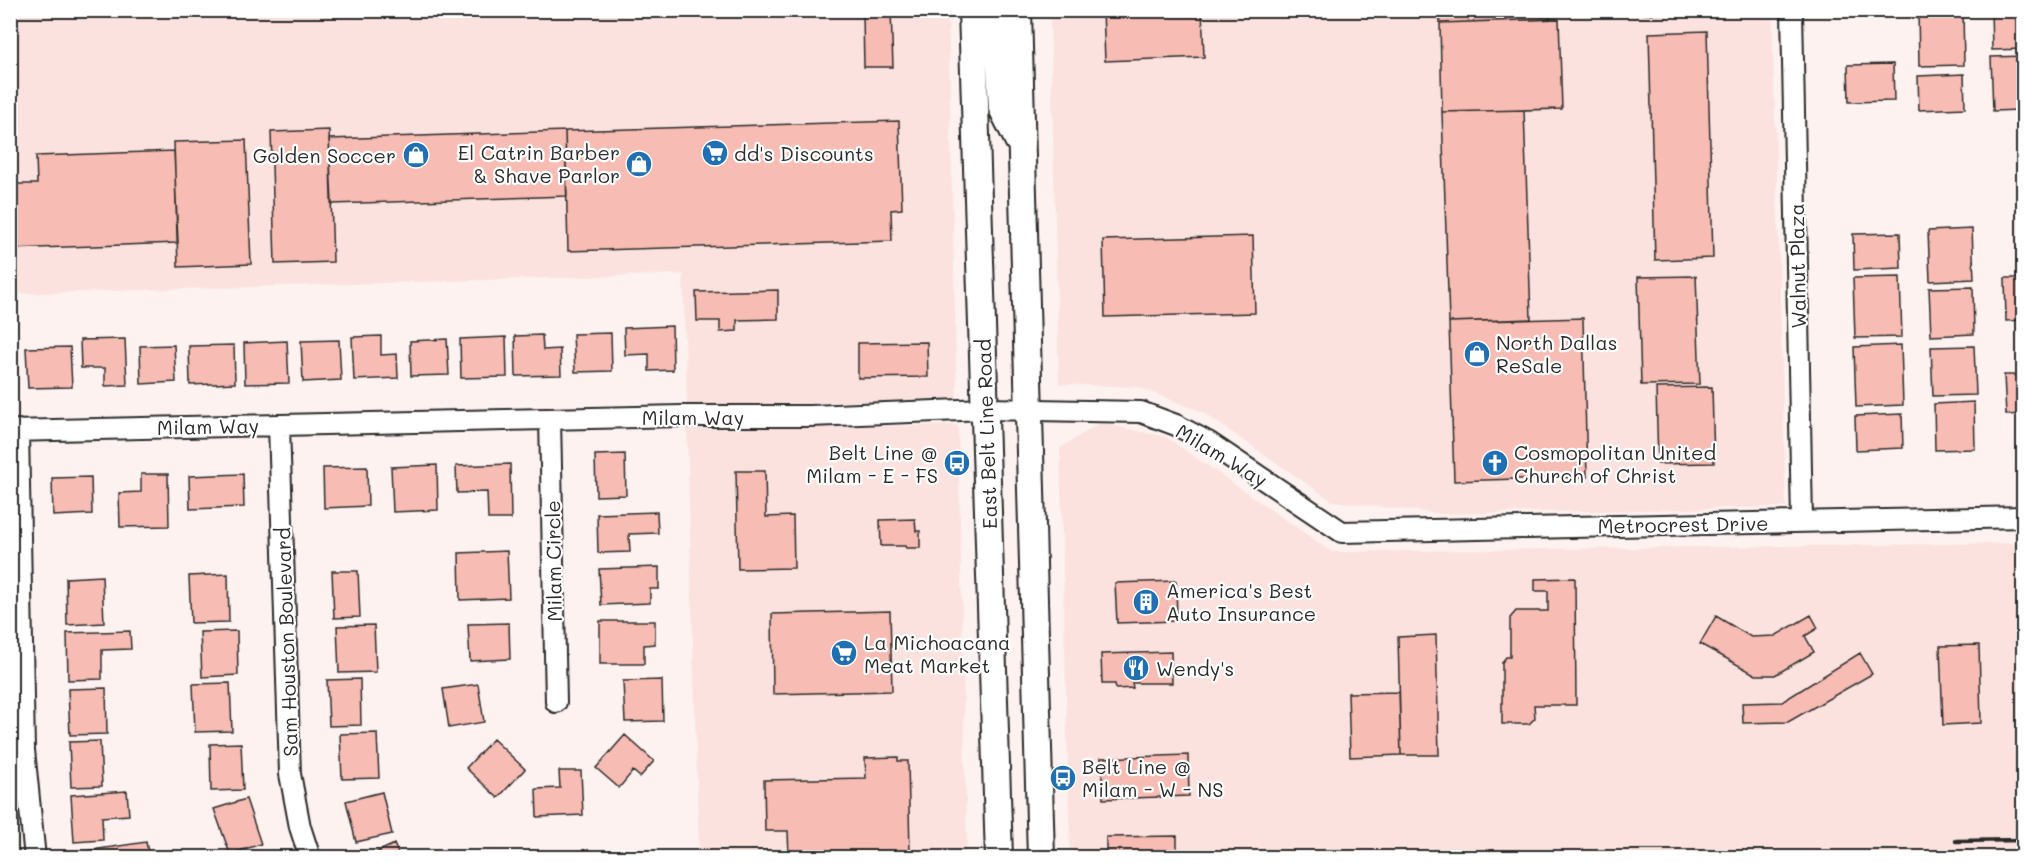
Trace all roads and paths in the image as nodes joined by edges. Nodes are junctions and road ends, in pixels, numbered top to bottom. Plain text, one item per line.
1 (972, 10) edge
2 (997, 10) edge
3 (1018, 10) edge
4 (1792, 10) edge
5 (1022, 148) junction
6 (986, 409) junction
7 (1029, 409) junction
8 (550, 419) junction
9 (279, 425) junction
10 (14, 431) edge
11 (2024, 517) edge
12 (1802, 521) junction
13 (1342, 532) joint
14 (556, 702) dead end
15 (35, 858) edge
16 (310, 858) edge
17 (999, 858) edge
18 (1041, 858) edge

1 - 6 main road, East Belt Line Road
2 - 5 main road
3 - 5 main road
4 - 12 street, Walnut Plaza
5 - 7 main road
6 - 7 street, Milam Way
6 - 8 street, Milam Way
6 - 17 main road, East Belt Line Road
7 - 13 street, Milam Way
7 - 18 main road
8 - 9 street, Milam Way
8 - 14 street, Milam Circle
9 - 10 street, Milam Way
9 - 16 street, Sam Houston Boulevard
10 - 15 street
11 - 12 street, Metrocrest Drive
12 - 13 street, Metrocrest Drive

